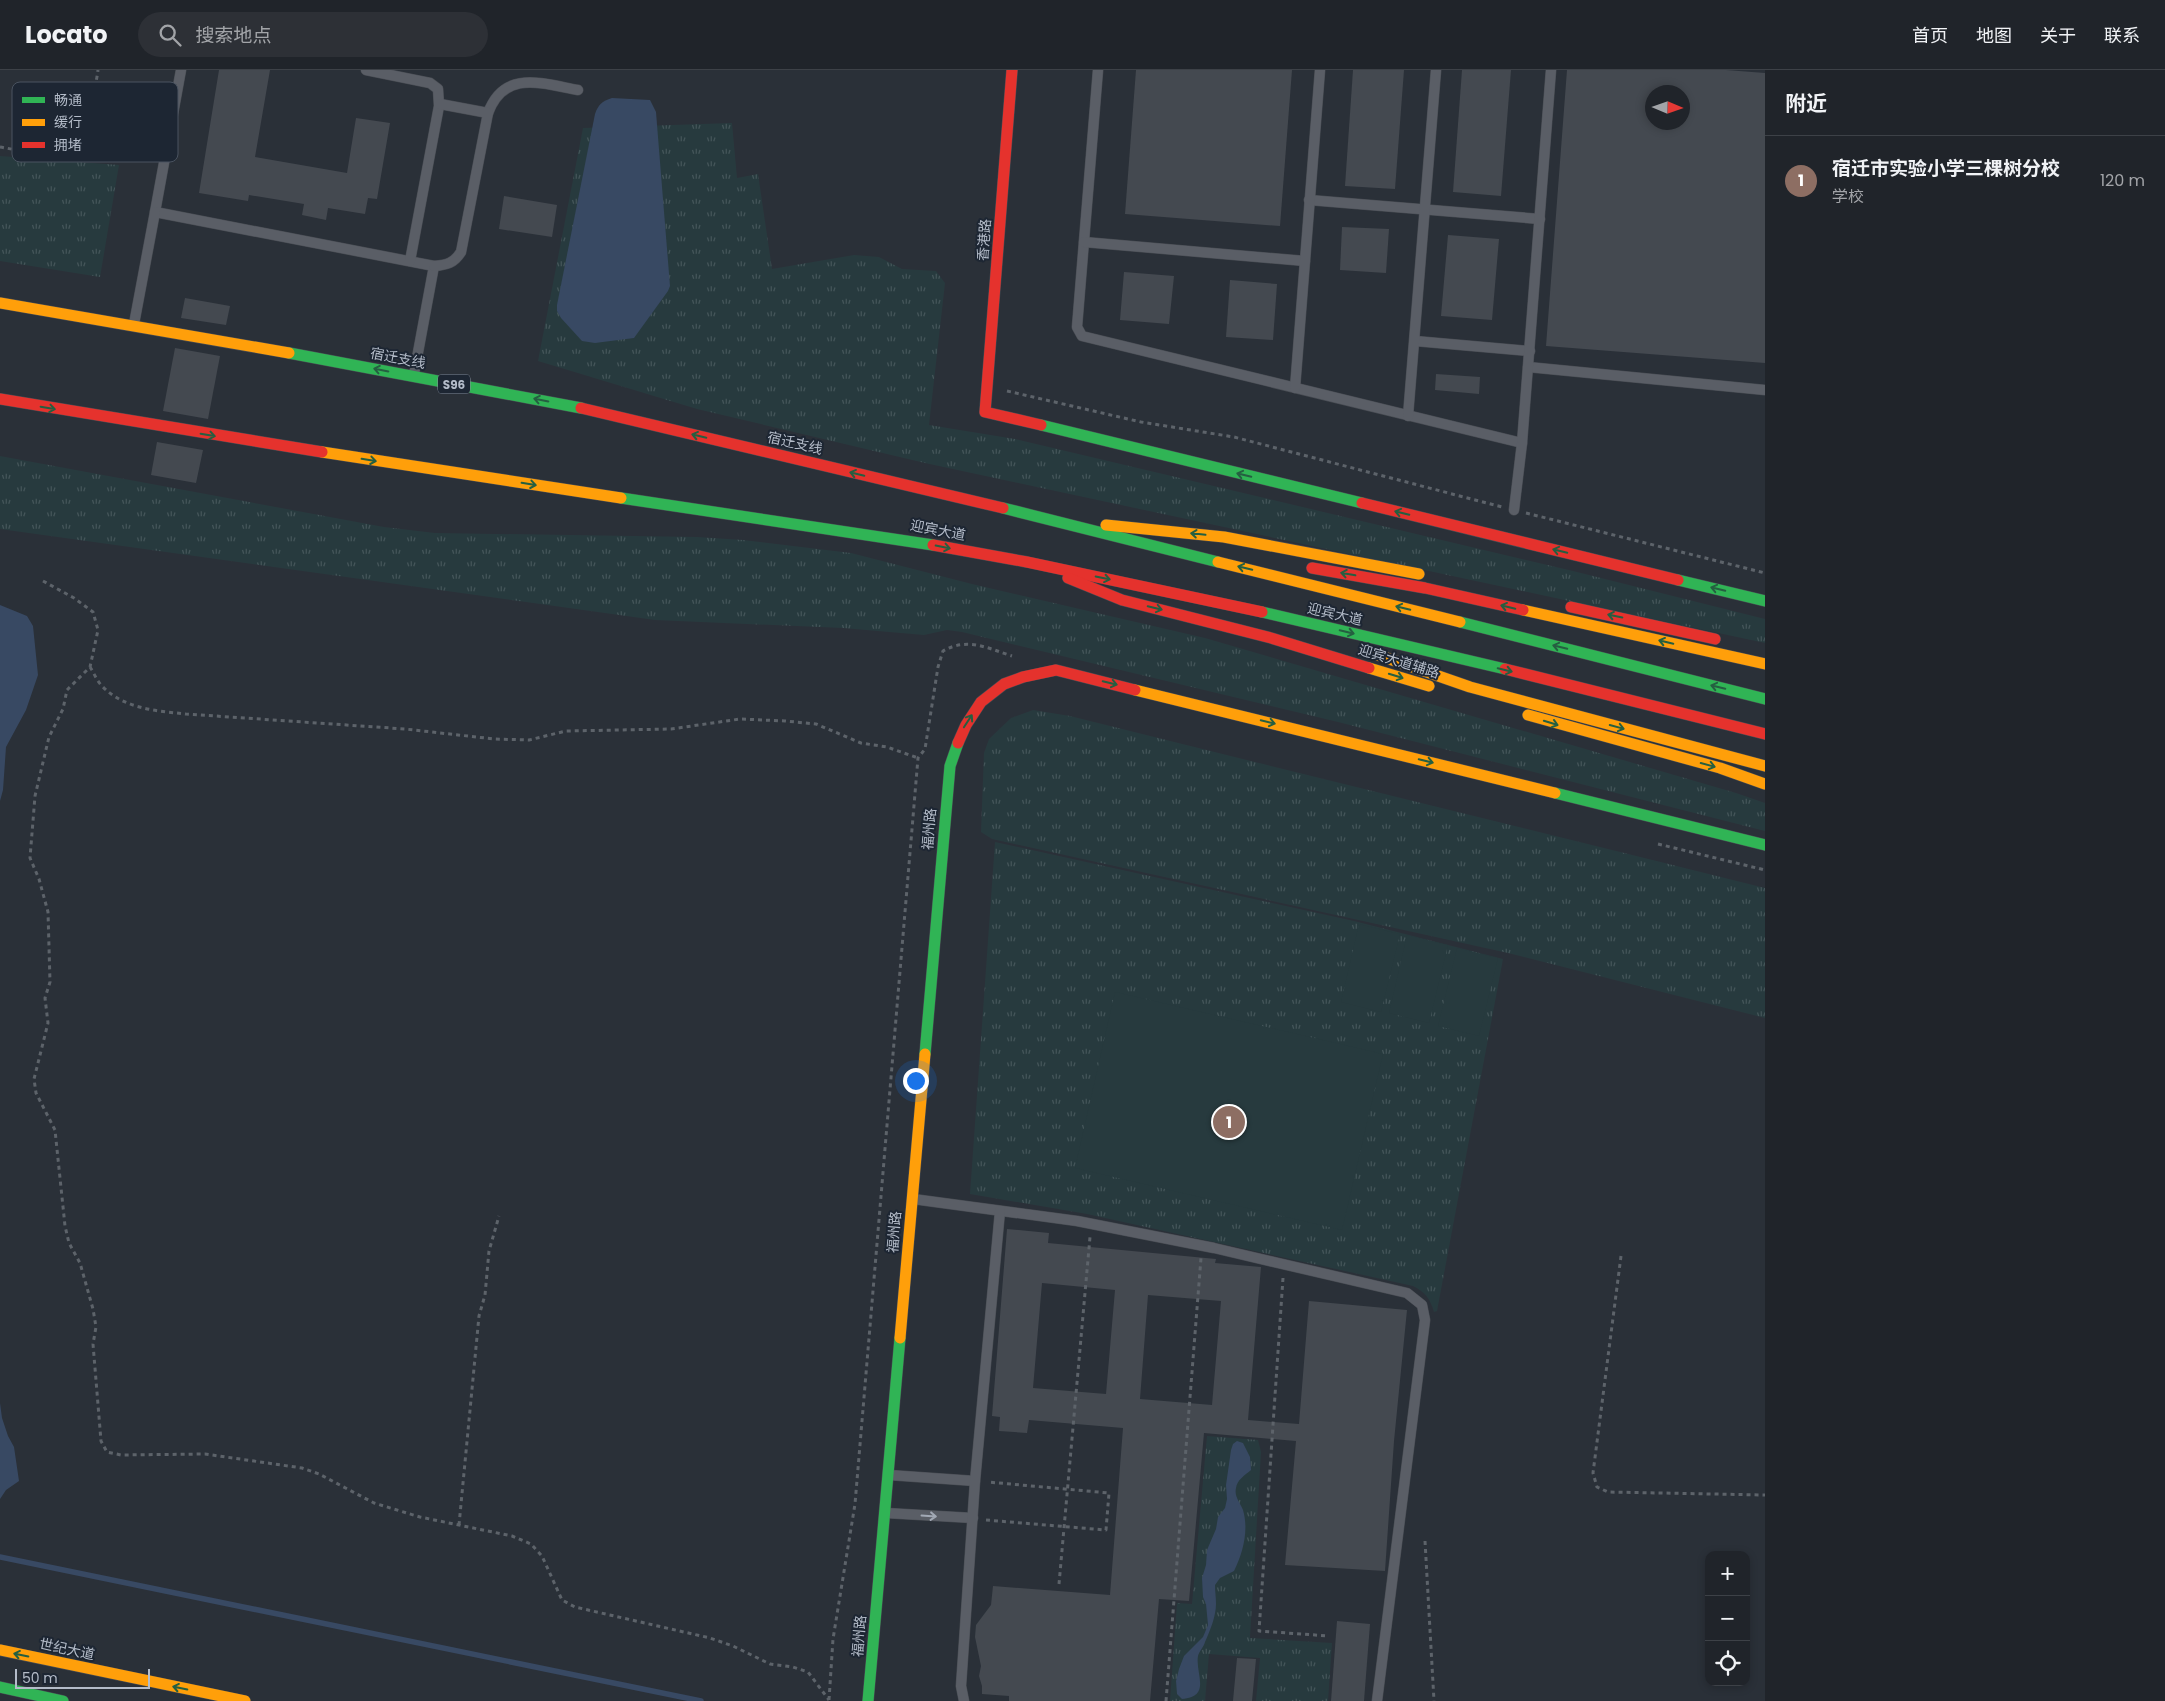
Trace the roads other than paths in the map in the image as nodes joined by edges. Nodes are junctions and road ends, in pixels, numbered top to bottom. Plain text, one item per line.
1 (181, 70) edge
2 (366, 70) edge
3 (1012, 70) edge
4 (1098, 70) edge
5 (1320, 70) edge
6 (1436, 70) edge
7 (1552, 70) edge
8 (178, 86) edge
9 (578, 90) dead end
10 (440, 104) junction
11 (488, 113) junction
12 (164, 162) edge
13 (1309, 200) junction
14 (1425, 209) junction
15 (155, 212) junction
16 (1540, 219) junction
17 (1084, 242) junction
18 (410, 261) junction
19 (1305, 261) junction
20 (434, 266) junction
21 (0, 303) edge
22 (133, 325) junction
23 (1415, 340) junction
24 (1530, 351) junction
25 (1528, 367) junction
26 (413, 376) junction
27 (1295, 388) junction
28 (1765, 390) edge
29 (0, 399) edge
30 (1408, 416) junction
31 (1522, 443) junction
32 (905, 485) joint
33 (1514, 510) road end
34 (1044, 518) junction
35 (1230, 552) dead end
36 (1027, 562) junction
37 (1298, 565) dead end
38 (1435, 578) dead end
39 (1765, 601) edge
40 (1560, 604) dead end
41 (1237, 606) junction
42 (1339, 642) dead end
43 (1728, 642) dead end
44 (1367, 652) dead end
45 (1765, 664) edge
46 (1765, 699) edge
47 (1765, 734) edge
48 (1765, 766) edge
49 (1765, 784) edge
50 (1765, 845) edge
51 (912, 1199) junction
52 (1000, 1211) junction
53 (888, 1475) junction
54 (975, 1481) junction
55 (885, 1513) junction
56 (973, 1518) junction
57 (0, 1650) edge
58 (0, 1687) edge
59 (63, 1701) edge
60 (245, 1701) edge
61 (868, 1701) edge
62 (964, 1701) edge
63 (1377, 1701) edge

1 - 8 lane
2 - 10 lane
39 -> 3 main road, 香港路
4 - 17 lane
5 - 13 lane
6 - 14 lane
7 - 16 lane
9 - 11 lane
10 - 11 lane
10 - 18 lane
11 - 20 lane
12 - 15 lane
13 - 14 lane
13 - 19 lane
14 - 16 lane
14 - 23 lane
15 - 18 lane
15 - 22 lane
16 - 24 lane
17 - 19 lane
17 - 27 lane
18 - 20 lane
19 - 27 lane
20 - 26 lane
21 - 22 main road, 宿迁支线 / S96
26 -> 22 main road, 宿迁支线 / S96
23 - 24 lane
23 - 30 lane
24 - 25 lane
25 - 28 lane
25 - 31 lane
32 -> 26 main road, 宿迁支线 / S96
27 - 30 lane
29 -> 36 main road, 迎宾大道
30 - 31 lane
31 - 33 lane
32 - 34 main road, 迎宾大道
34 - 35 main road
38 -> 34 main road
46 -> 34 main road, 迎宾大道
36 -> 41 main road, 迎宾大道
36 -> 49 main road, 迎宾大道辅路
45 -> 37 main road
43 -> 40 main road
41 - 42 main road
41 -> 47 main road, 迎宾大道
44 -> 48 main road
51 -> 50 main road, 福州路
51 - 52 lane
51 - 53 main road, 福州路
52 - 54 lane
52 - 63 lane
53 - 54 lane
53 - 55 main road, 福州路
54 - 56 lane
55 -> 56 lane
55 - 61 main road, 福州路
56 - 62 lane
60 -> 57 main road, 世纪大道
58 - 59 main road

